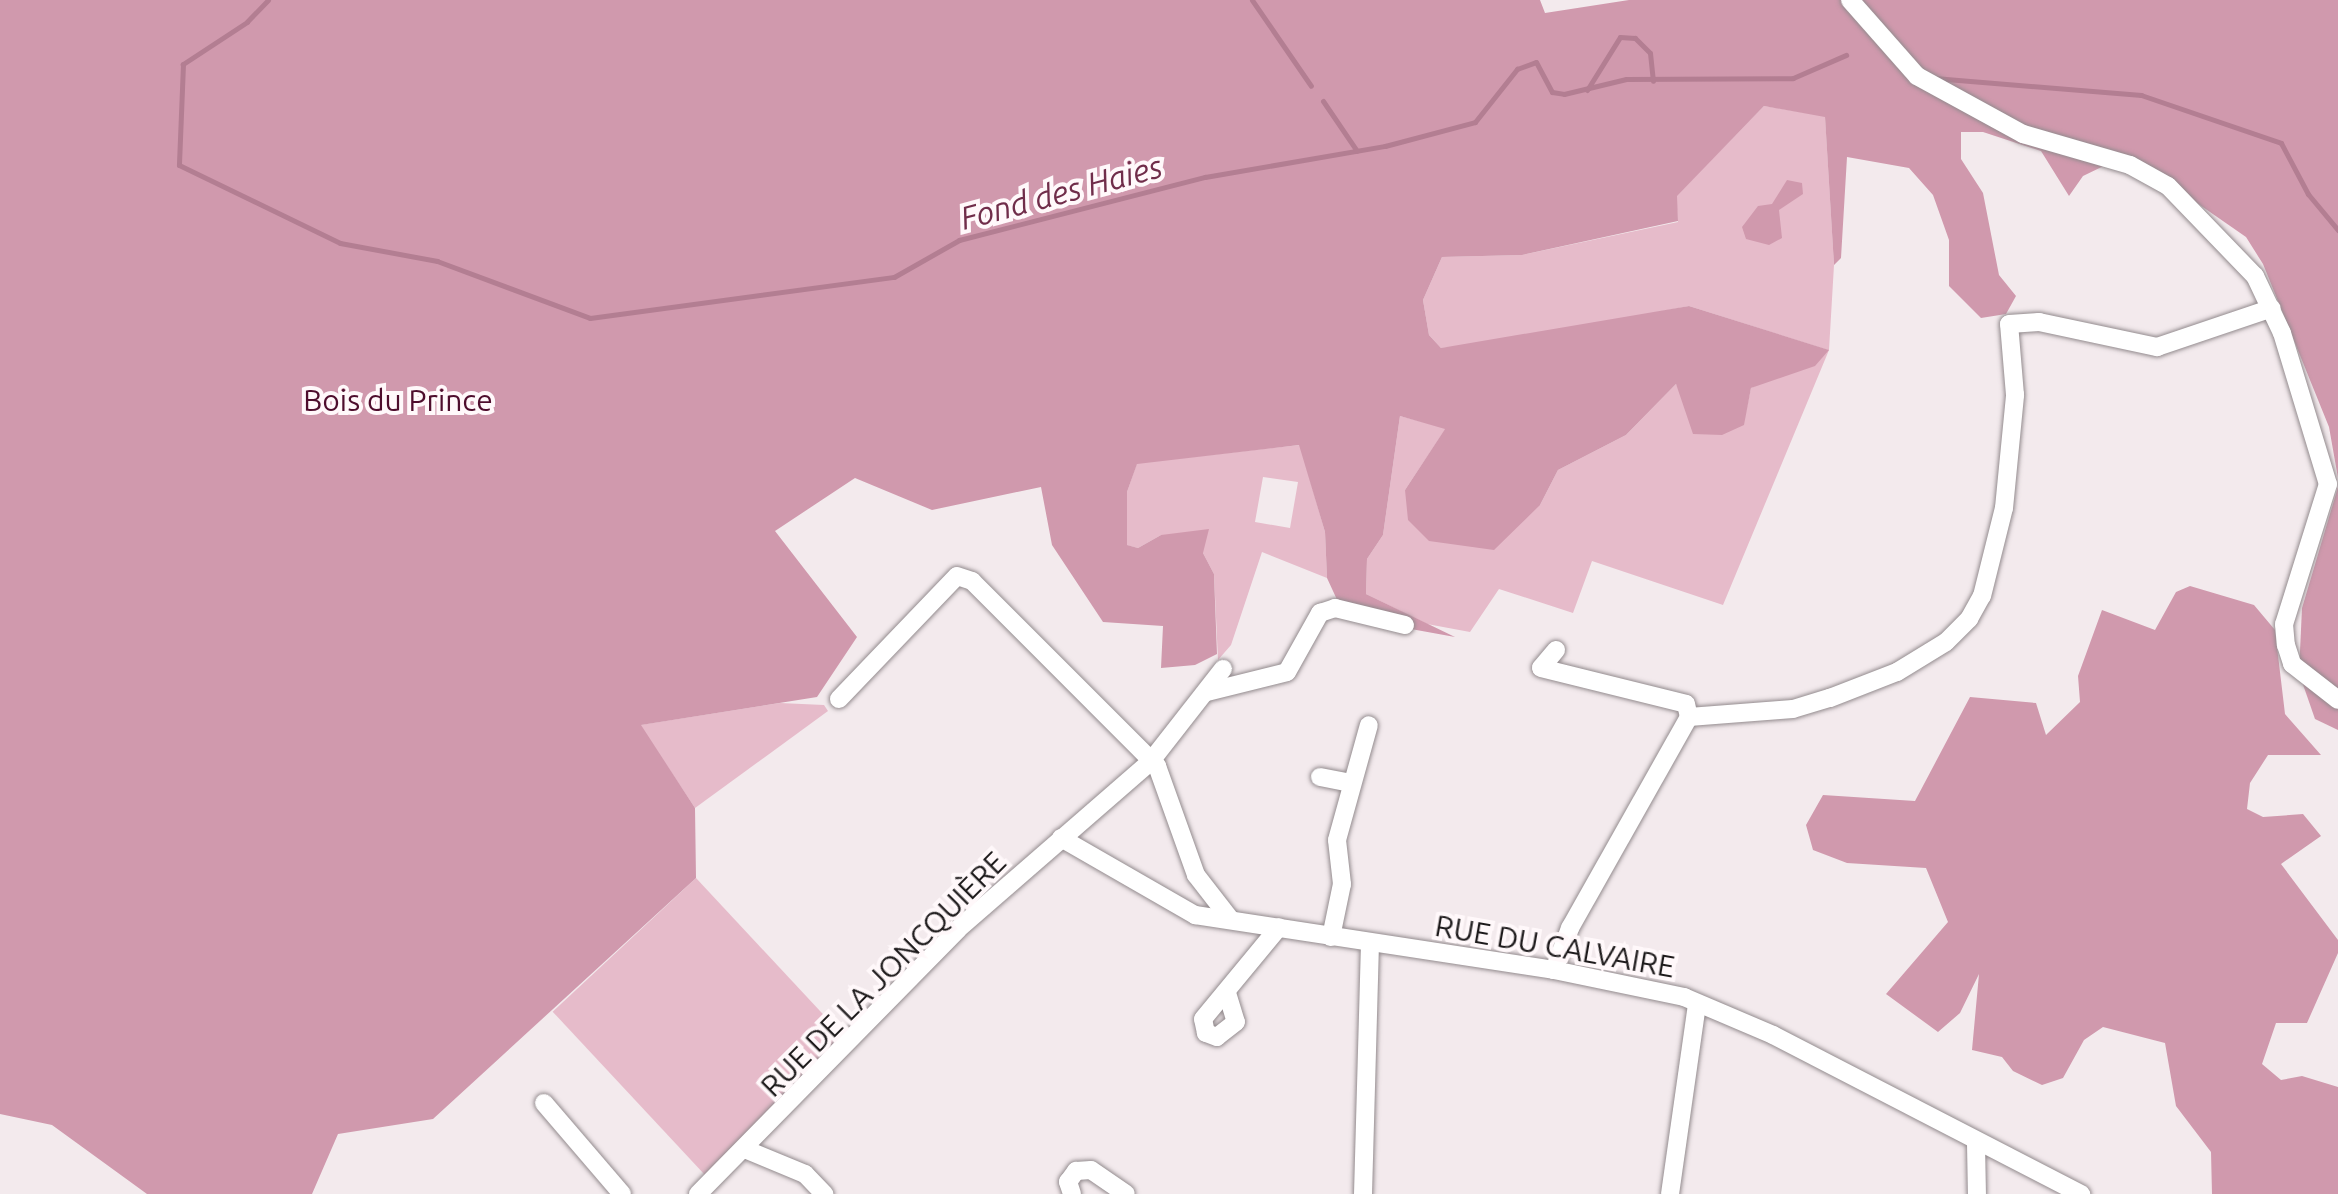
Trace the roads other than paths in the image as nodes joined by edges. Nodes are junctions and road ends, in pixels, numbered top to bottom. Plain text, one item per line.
1 (1850, 0) edge
2 (2272, 308) junction
3 (1405, 625) dead end
4 (1556, 650) dead end
5 (1224, 669) dead end
6 (1208, 692) junction
7 (839, 699) dead end
8 (2338, 700) edge
9 (1689, 717) junction
10 (1369, 726) dead end
11 (1150, 761) junction
12 (1320, 777) dead end
13 (1350, 783) junction
14 (1061, 838) junction
15 (1232, 920) junction
16 (1280, 927) junction
17 (1331, 937) junction
18 (1370, 943) junction
19 (1554, 970) junction
20 (1227, 992) dead end
21 (1698, 1004) junction
22 (544, 1103) dead end
23 (1976, 1144) junction
24 (747, 1150) junction
25 (622, 1194) edge
26 (698, 1194) edge
27 (824, 1194) edge
28 (1072, 1194) edge
29 (1126, 1194) edge
30 (1363, 1194) edge
31 (1670, 1194) edge
32 (1978, 1194) edge
33 (2081, 1194) edge

1 - 2 street
2 - 8 street
2 - 9 street
3 - 6 street
4 - 9 street
5 - 6 street
6 - 11 street
7 - 11 street
9 - 19 street
10 - 13 street
11 - 14 street, RUE DE LA JONCQUIÈRE
11 - 15 street
12 - 13 street
13 - 17 street
14 - 15 street, RUE DU CALVAIRE
14 - 24 street, RUE DE LA JONCQUIÈRE
15 - 16 street, RUE DU CALVAIRE
16 - 17 street, RUE DU CALVAIRE
16 - 20 street
17 - 18 street, RUE DU CALVAIRE
18 - 19 street, RUE DU CALVAIRE
18 - 30 street
19 - 21 street, RUE DU CALVAIRE
21 - 23 street, RUE DU CALVAIRE
21 - 31 street
22 - 25 street
23 - 32 street
23 - 33 street, RUE DU CALVAIRE
24 - 26 street, RUE DE LA JONCQUIÈRE
24 - 27 street
28 - 29 street

